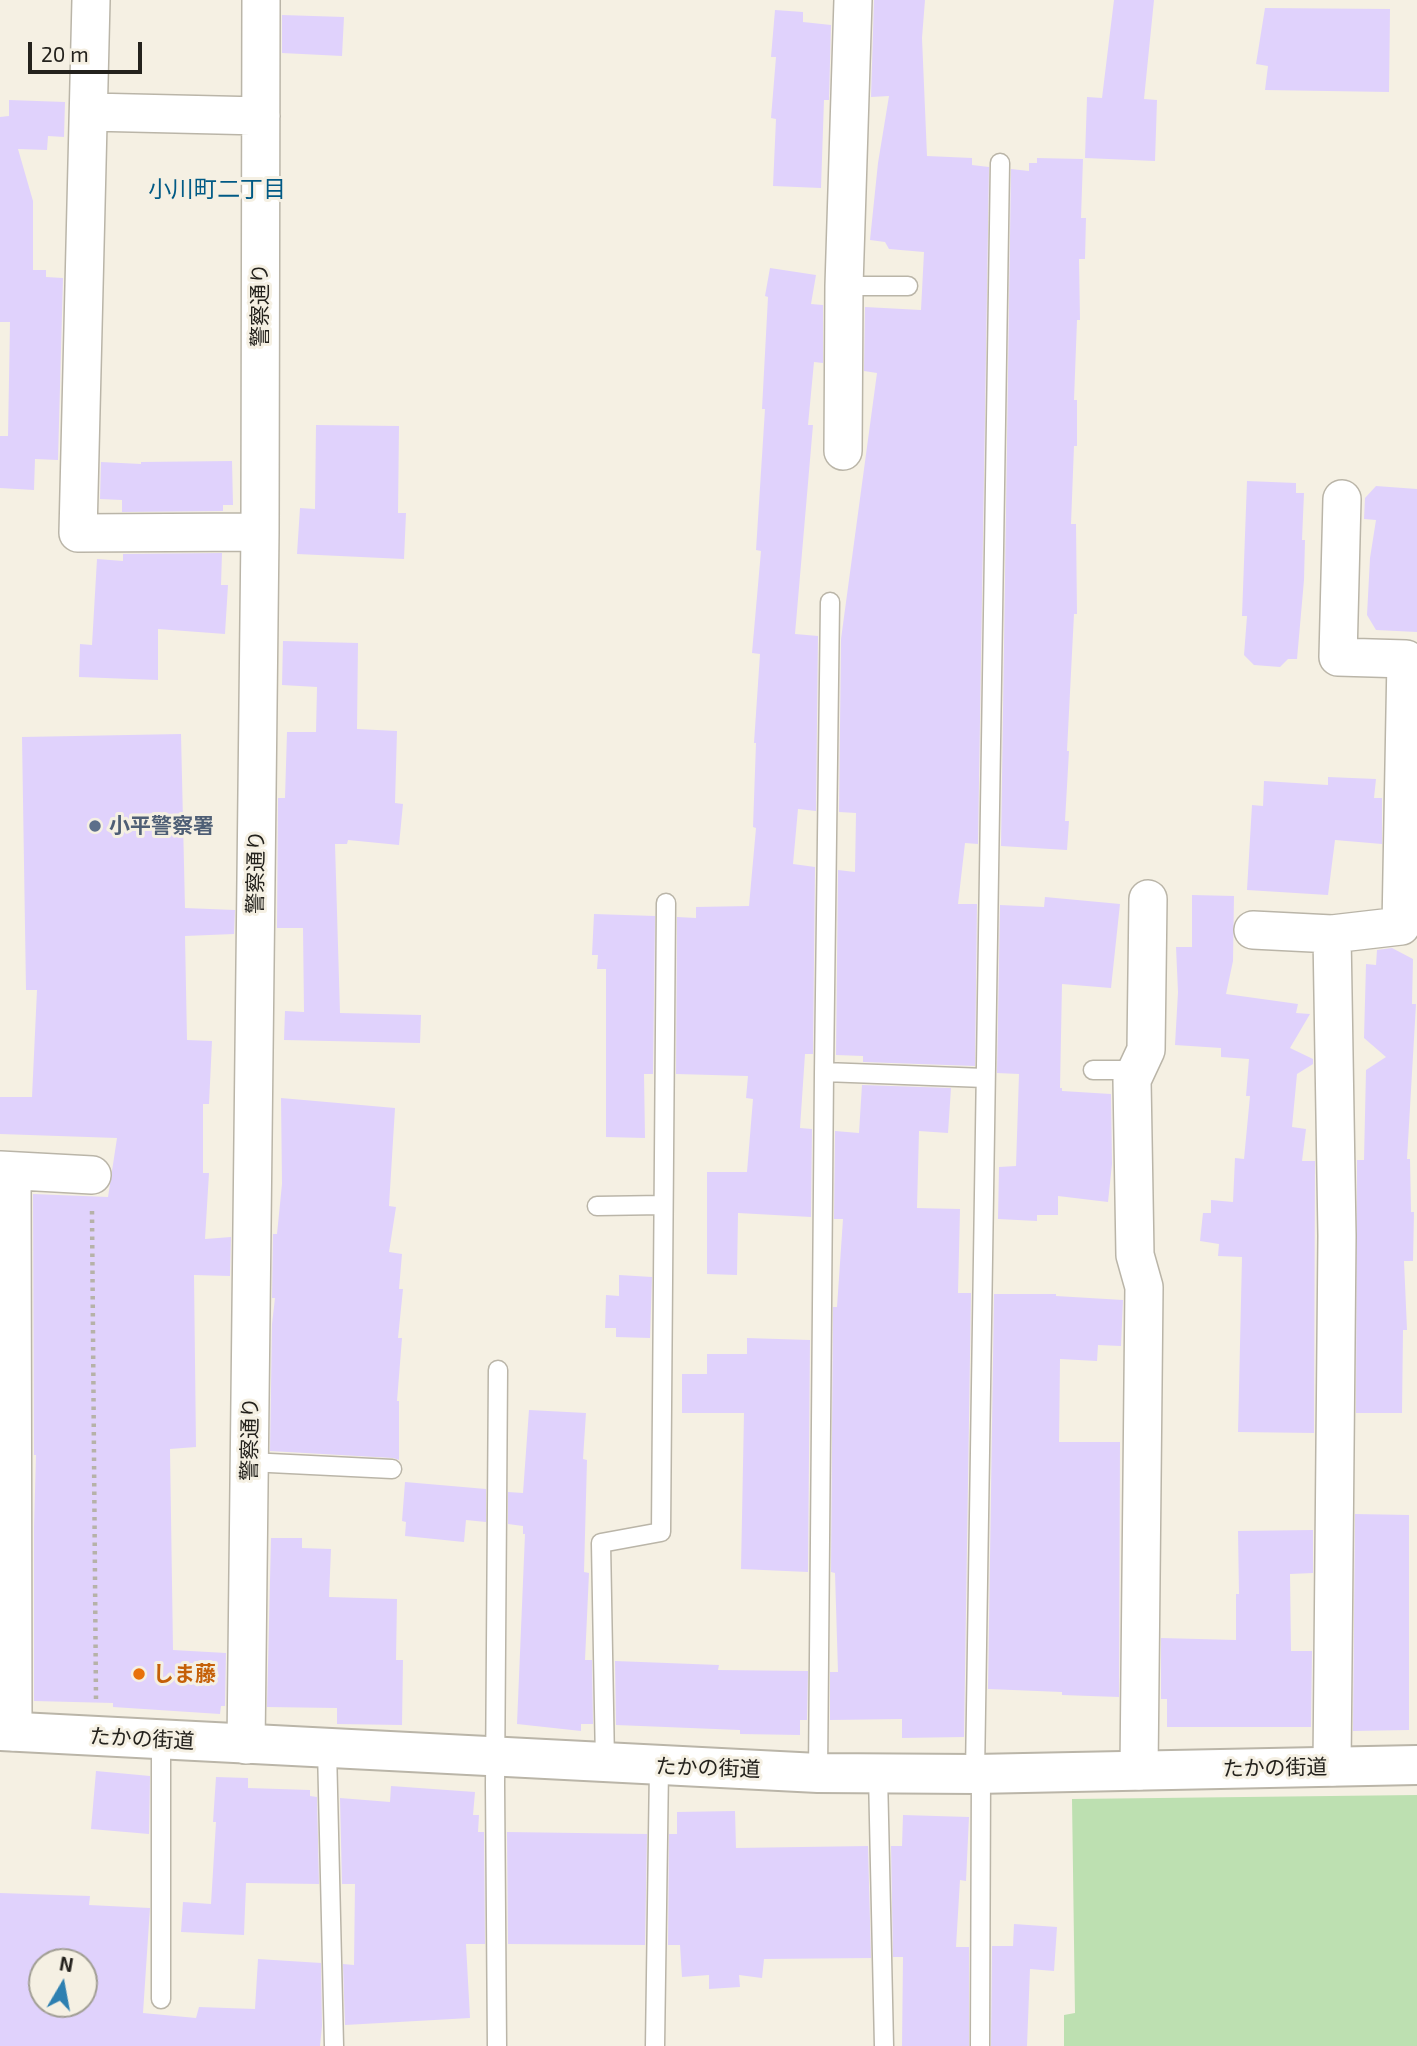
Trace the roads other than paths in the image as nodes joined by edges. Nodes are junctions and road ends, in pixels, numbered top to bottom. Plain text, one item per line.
1 (91, 0) edge
2 (261, 0) edge
3 (853, 0) edge
4 (90, 112) junction
5 (261, 116) junction
6 (1000, 163) dead end
7 (844, 286) junction
8 (908, 286) dead end
9 (843, 452) dead end
10 (1342, 499) dead end
11 (260, 531) junction
12 (830, 602) dead end
13 (1148, 899) dead end
14 (666, 903) dead end
15 (1253, 930) dead end
16 (1332, 934) junction
17 (1093, 1070) dead end
18 (1137, 1070) junction
19 (824, 1072) junction
20 (985, 1078) junction
21 (6, 1171) edge
22 (92, 1175) road end
23 (663, 1205) junction
24 (597, 1206) dead end
25 (498, 1370) dead end
26 (249, 1462) junction
27 (392, 1469) dead end
28 (6, 1732) edge
29 (161, 1740) junction
30 (246, 1745) junction
31 (327, 1749) junction
32 (495, 1758) junction
33 (605, 1763) junction
34 (1417, 1765) edge
35 (659, 1767) junction
36 (1332, 1767) junction
37 (1139, 1771) junction
38 (818, 1773) junction
39 (877, 1774) junction
40 (978, 1774) junction
41 (161, 1999) dead end
42 (334, 2046) edge
43 (496, 2046) edge
44 (655, 2046) edge
45 (884, 2046) edge
46 (980, 2046) edge

1 - 4 street
2 - 5 street, 警察通り
3 - 7 street
4 - 5 street
4 - 11 street
5 - 11 street, 警察通り
6 - 20 lane
7 - 8 lane
7 - 9 street
10 - 16 street
11 - 26 street, 警察通り
12 - 19 lane
13 - 18 street
14 - 23 lane
15 - 16 street
16 - 36 street
17 - 18 lane
18 - 37 street
19 - 20 lane
19 - 38 lane
20 - 40 lane
21 - 22 street
21 - 28 street
23 - 24 lane
23 - 33 lane
25 - 32 lane
26 - 27 lane
26 - 30 street, 警察通り
28 - 29 street, たかの街道
29 - 30 street, たかの街道
29 - 41 lane
30 - 31 street, たかの街道
31 - 32 street, たかの街道
31 - 42 lane
32 - 33 street, たかの街道
32 - 43 lane
33 - 35 street, たかの街道
34 - 36 street, たかの街道
35 - 38 street, たかの街道
35 - 44 lane
36 - 37 street, たかの街道
37 - 40 street, たかの街道
38 - 39 street, たかの街道
39 - 40 street, たかの街道
39 - 45 lane
40 - 46 lane

